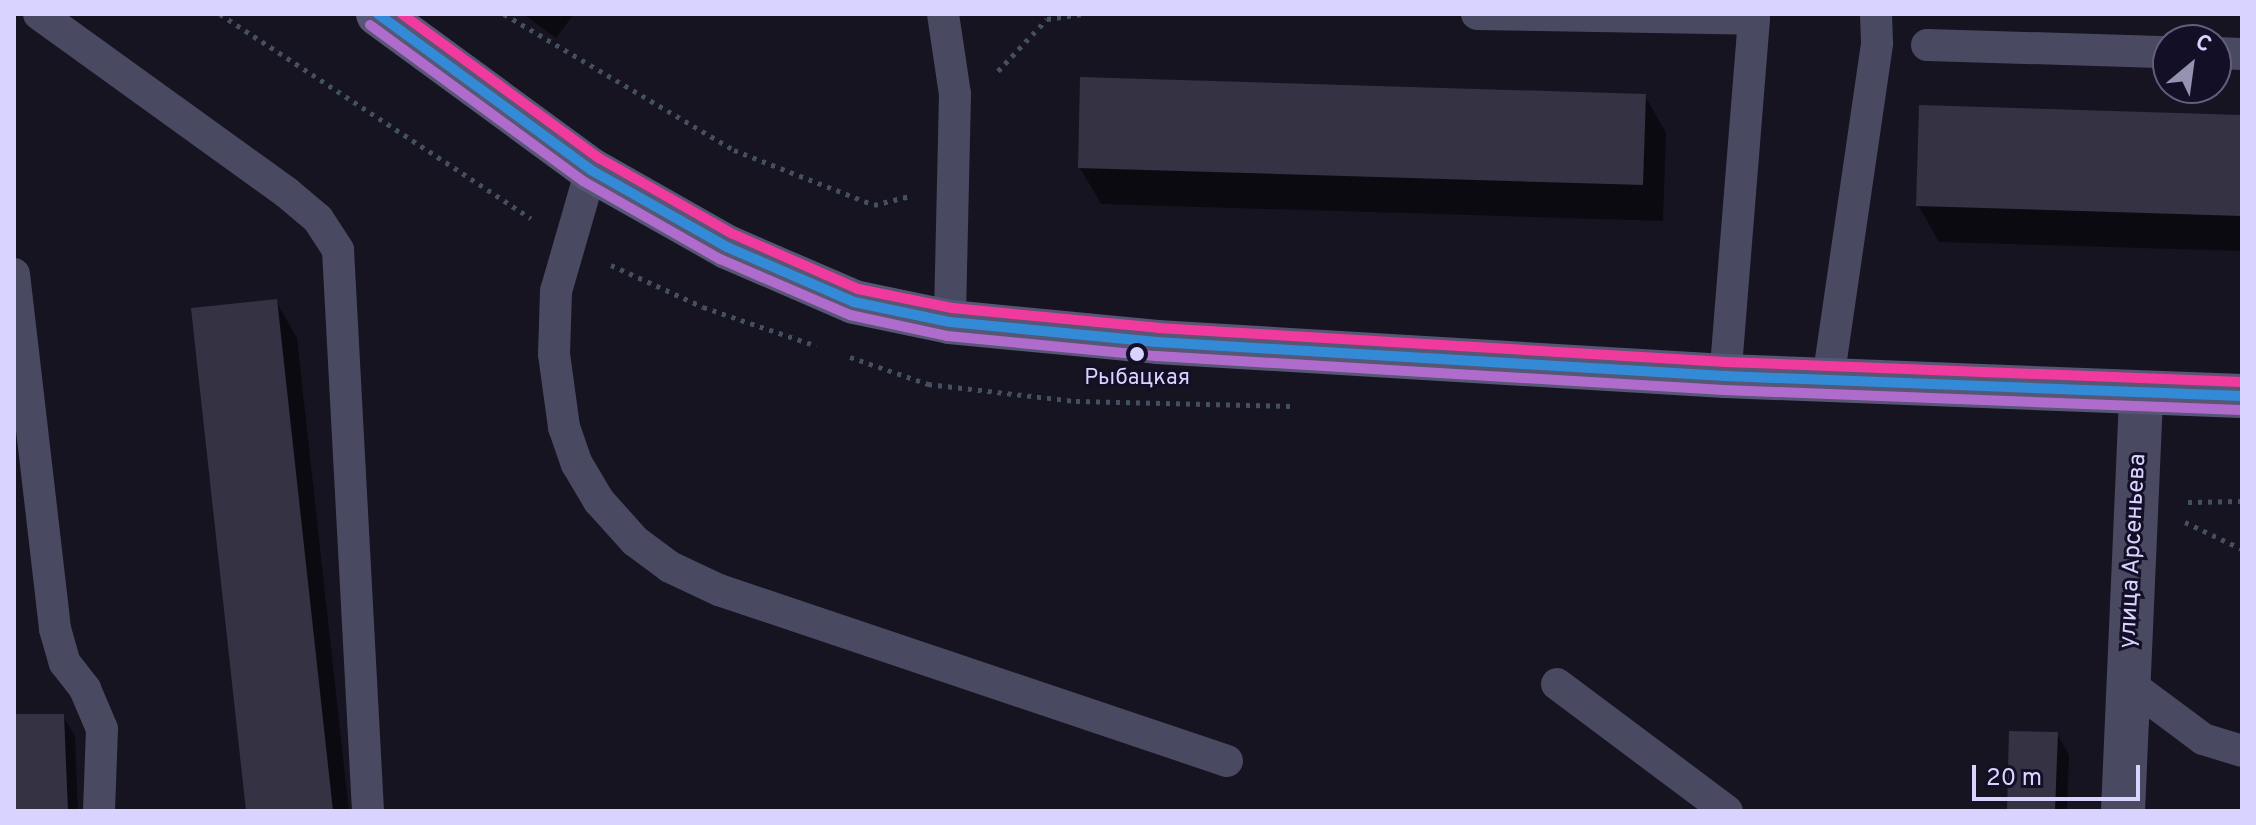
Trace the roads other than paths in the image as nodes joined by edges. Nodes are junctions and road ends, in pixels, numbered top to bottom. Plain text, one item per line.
1 (39, 14) edge
2 (378, 14) edge
3 (943, 14) edge
4 (1477, 14) edge
5 (1876, 14) edge
6 (1927, 45) dead end
7 (2152, 52) edge
8 (591, 170) junction
9 (14, 274) edge
10 (950, 322) junction
11 (1725, 376) junction
12 (1828, 380) junction
13 (2141, 393) junction
14 (2242, 396) edge
15 (2128, 683) junction
16 (1557, 684) dead end
17 (2242, 751) edge
18 (1227, 761) dead end
19 (99, 811) edge
20 (368, 811) edge
21 (1727, 811) edge
22 (2123, 811) edge

1 - 20 lane
2 - 8 main road
3 - 10 lane
4 - 11 lane
5 - 12 lane
6 - 7 lane
8 - 10 main road
8 - 18 lane
9 - 19 lane
10 - 11 main road
11 - 12 main road
12 - 13 main road
13 - 14 main road
13 - 15 street, улица Арсеньева
15 - 17 lane
15 - 22 street, улица Арсеньева
16 - 21 lane

